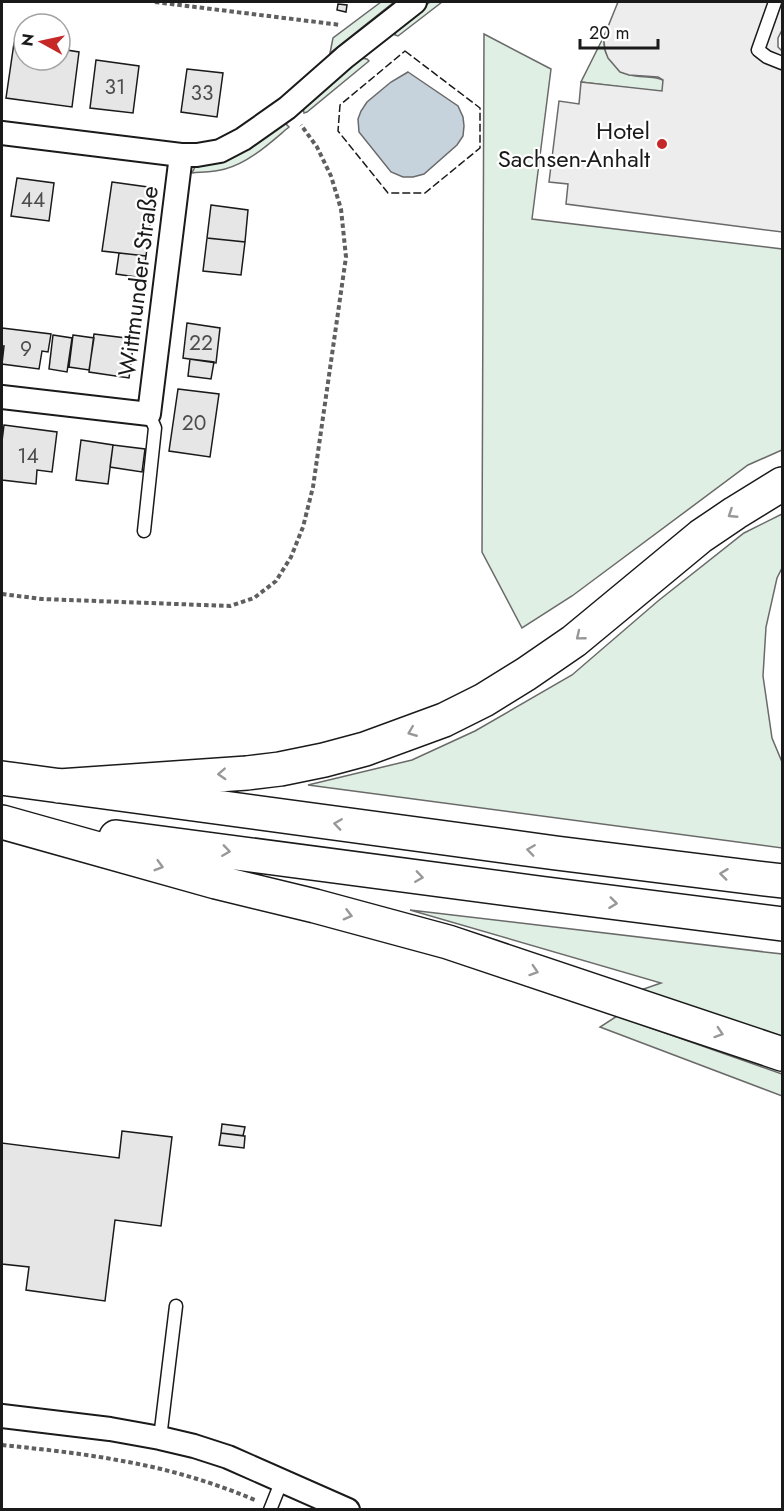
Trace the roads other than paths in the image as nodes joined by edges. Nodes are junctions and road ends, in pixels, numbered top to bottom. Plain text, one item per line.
1 (415, 2) edge
2 (775, 2) edge
3 (783, 63) edge
4 (2, 133) edge
5 (181, 155) junction
6 (2, 397) edge
7 (148, 414) junction
8 (783, 484) edge
9 (144, 531) dead end
10 (2, 778) edge
11 (59, 786) junction
12 (2, 822) edge
13 (783, 881) edge
14 (783, 924) edge
15 (783, 1054) edge
16 (176, 1306) dead end
17 (2, 1416) edge
18 (160, 1438) junction
19 (282, 1480) junction
20 (271, 1508) edge
21 (348, 1509) edge

1 - 5 street
2 - 3 lane
4 - 5 street
5 - 7 street, Wittmunder Straße
6 - 7 street, Wittmunder Straße
7 - 9 lane, Wittmunder Straße
8 -> 11 highway
10 - 11 highway
13 -> 11 highway
12 -> 14 highway
12 -> 15 highway
16 - 18 lane
17 - 18 street
18 - 19 street
19 - 20 lane
19 - 21 street

